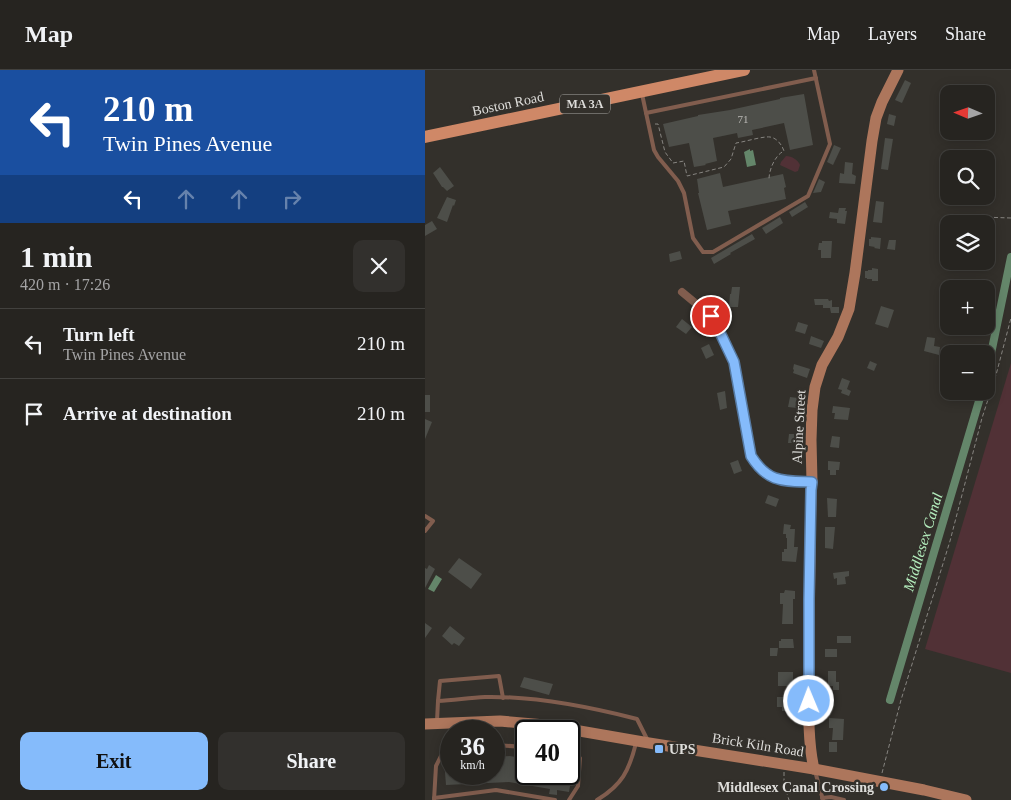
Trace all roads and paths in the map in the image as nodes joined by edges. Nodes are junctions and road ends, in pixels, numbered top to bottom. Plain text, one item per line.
1 (744, 70) edge
2 (814, 70) edge
3 (898, 70) edge
4 (816, 78) junction
5 (642, 92) junction
6 (646, 113) junction
7 (649, 125) junction
8 (425, 137) edge
9 (769, 179) dead end
10 (995, 217) edge
11 (1011, 218) edge
12 (682, 292) dead end
13 (1011, 318) edge
14 (812, 482) junction
15 (425, 516) edge
16 (425, 531) edge
17 (503, 698) junction
18 (438, 701) junction
19 (437, 723) junction
20 (425, 724) edge
21 (637, 741) junction
22 (649, 743) junction
23 (440, 758) edge
24 (784, 764) junction
25 (815, 769) junction
26 (880, 781) junction
27 (578, 785) edge
28 (434, 799) edge
29 (823, 799) edge
30 (555, 800) edge
31 (569, 800) edge
32 (597, 800) edge
33 (789, 800) edge
34 (844, 800) edge
35 (966, 800) edge

1 - 5 main road, Boston Road / MA 3A
2 - 4 lane
3 - 14 street, Alpine Street
4 - 6 lane
4 - 7 lane
5 - 6 lane
5 - 8 main road, Boston Road / MA 3A
6 - 7 lane
7 - 9 path
10 - 11 path
12 - 14 street
13 - 26 path
14 - 25 street, Alpine Street
15 - 16 lane
17 - 18 lane
17 - 18 lane
17 - 22 lane
18 - 19 lane
19 - 20 street, Brick Kiln Road
19 - 21 street, Brick Kiln Road
21 - 22 street, Brick Kiln Road
21 - 32 lane
22 - 24 street, Brick Kiln Road
23 - 28 lane
24 - 25 street, Brick Kiln Road
24 - 33 path
25 - 26 street, Brick Kiln Road
25 - 29 lane
26 - 35 street, Brick Kiln Road
27 - 31 lane
28 - 30 lane
29 - 34 lane

